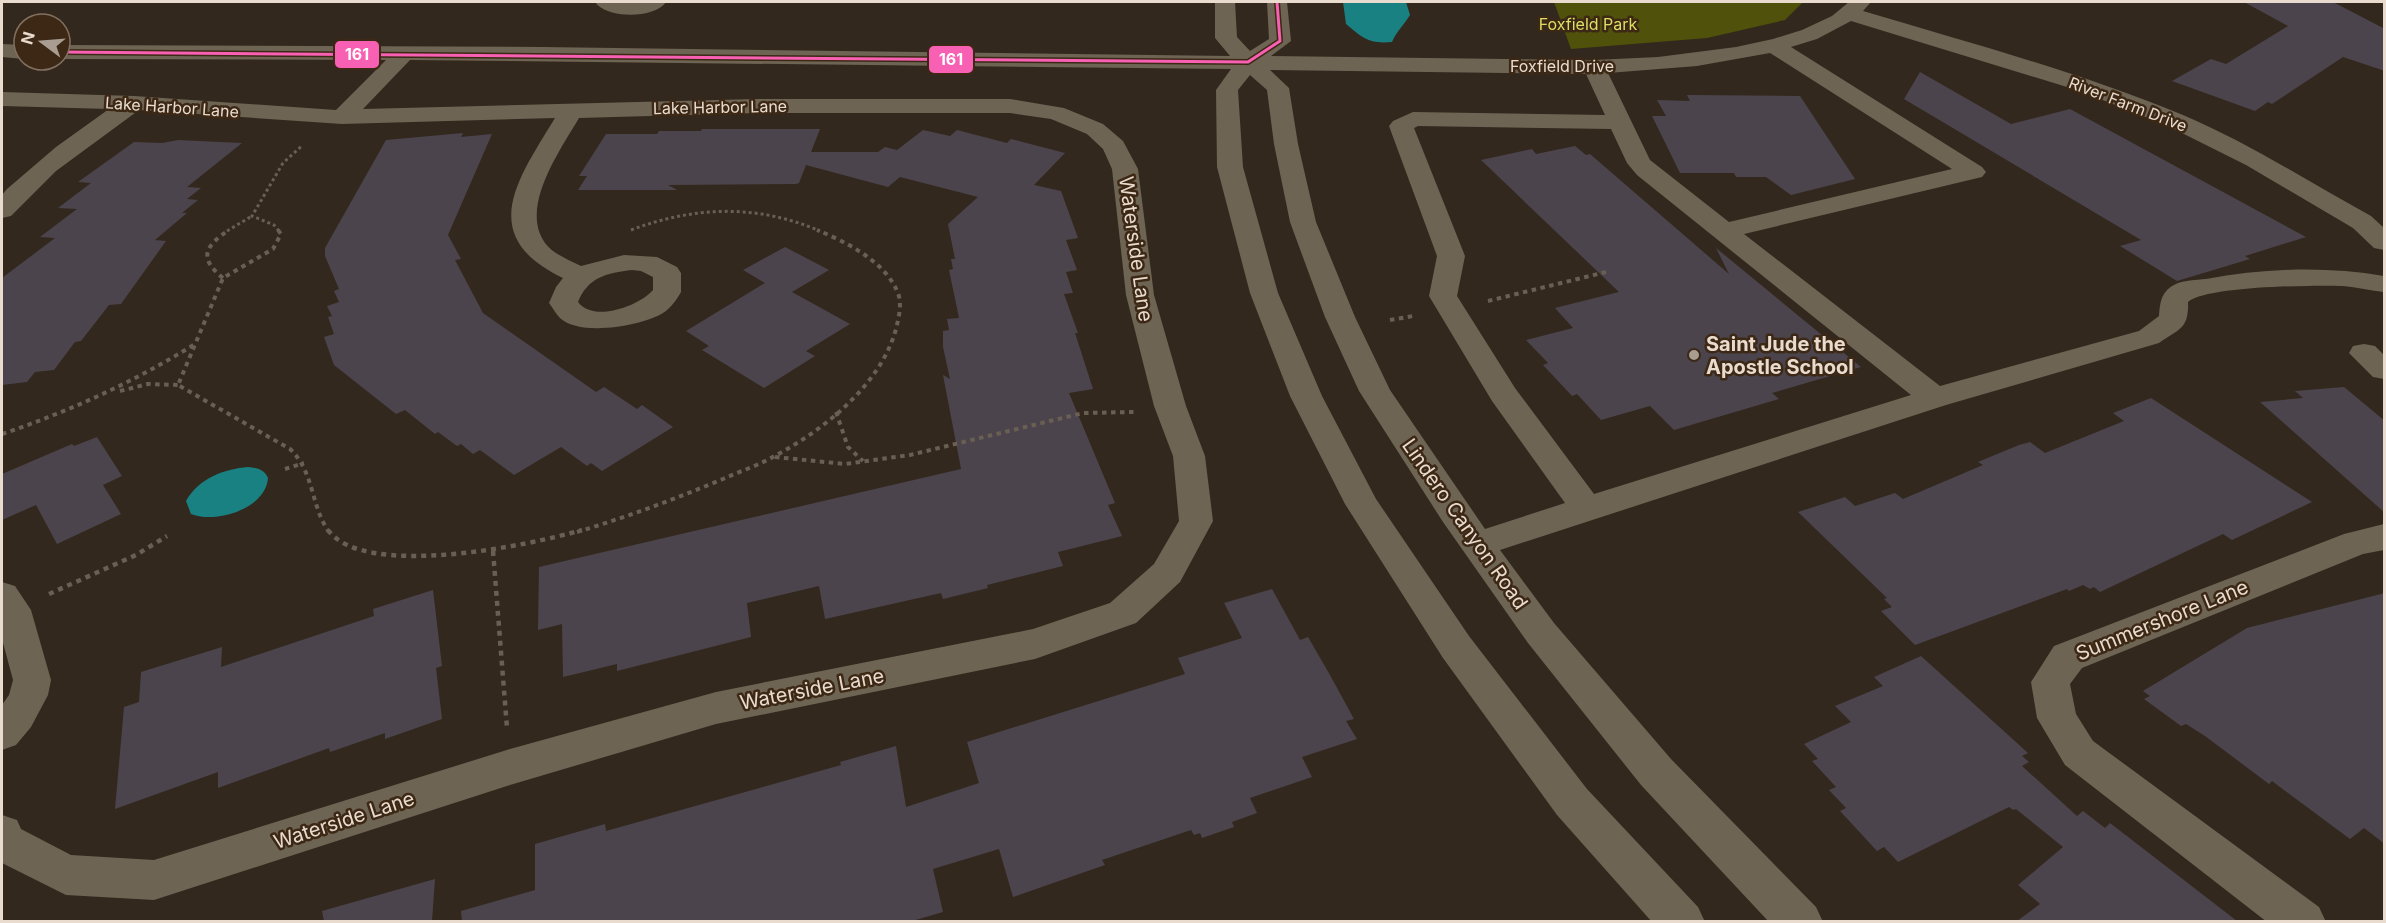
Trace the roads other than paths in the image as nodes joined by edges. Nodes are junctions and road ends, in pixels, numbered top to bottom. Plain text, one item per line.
1 (605, 2) edge
2 (656, 2) edge
3 (1225, 2) edge
4 (1277, 2) edge
5 (1856, 8) edge
6 (1772, 45) junction
7 (72, 52) edge
8 (405, 53) junction
9 (1248, 62) junction
10 (1594, 67) junction
11 (2, 99) edge
12 (134, 104) junction
13 (572, 110) junction
14 (342, 117) junction
15 (1619, 122) junction
16 (1095, 129) joint
17 (2, 210) edge
18 (1724, 231) junction
19 (2385, 242) edge
20 (582, 277) dead end
21 (2385, 284) edge
22 (1935, 398) junction
23 (1587, 509) junction
24 (2385, 537) edge
25 (1477, 544) junction
26 (7, 603) edge
27 (2, 732) edge
28 (2, 834) edge
29 (1682, 921) edge
30 (1800, 921) edge
31 (2302, 921) edge

1 - 2 street
3 - 9 street, Lindero Canyon Road
4 - 9 street
5 - 6 street, Foxfield Drive
5 - 19 street, River Farm Drive
6 - 10 street, Foxfield Drive
6 - 18 street
7 - 8 street, Foxfield Drive
8 - 9 street, Foxfield Drive
8 - 14 street
9 - 10 street, Foxfield Drive
9 - 25 street, Lindero Canyon Road
9 - 29 street
10 - 15 street
11 - 12 street, Lake Harbor Lane
12 - 14 street, Lake Harbor Lane
12 - 17 street
13 - 14 street, Lake Harbor Lane
13 - 16 street, Lake Harbor Lane
13 - 20 street
15 - 18 street
15 - 23 street
16 - 28 street, Waterside Lane
18 - 22 street
21 - 22 street
22 - 23 street
23 - 25 street
24 - 31 street, Summershore Lane
25 - 30 street, Lindero Canyon Road
26 - 27 street

